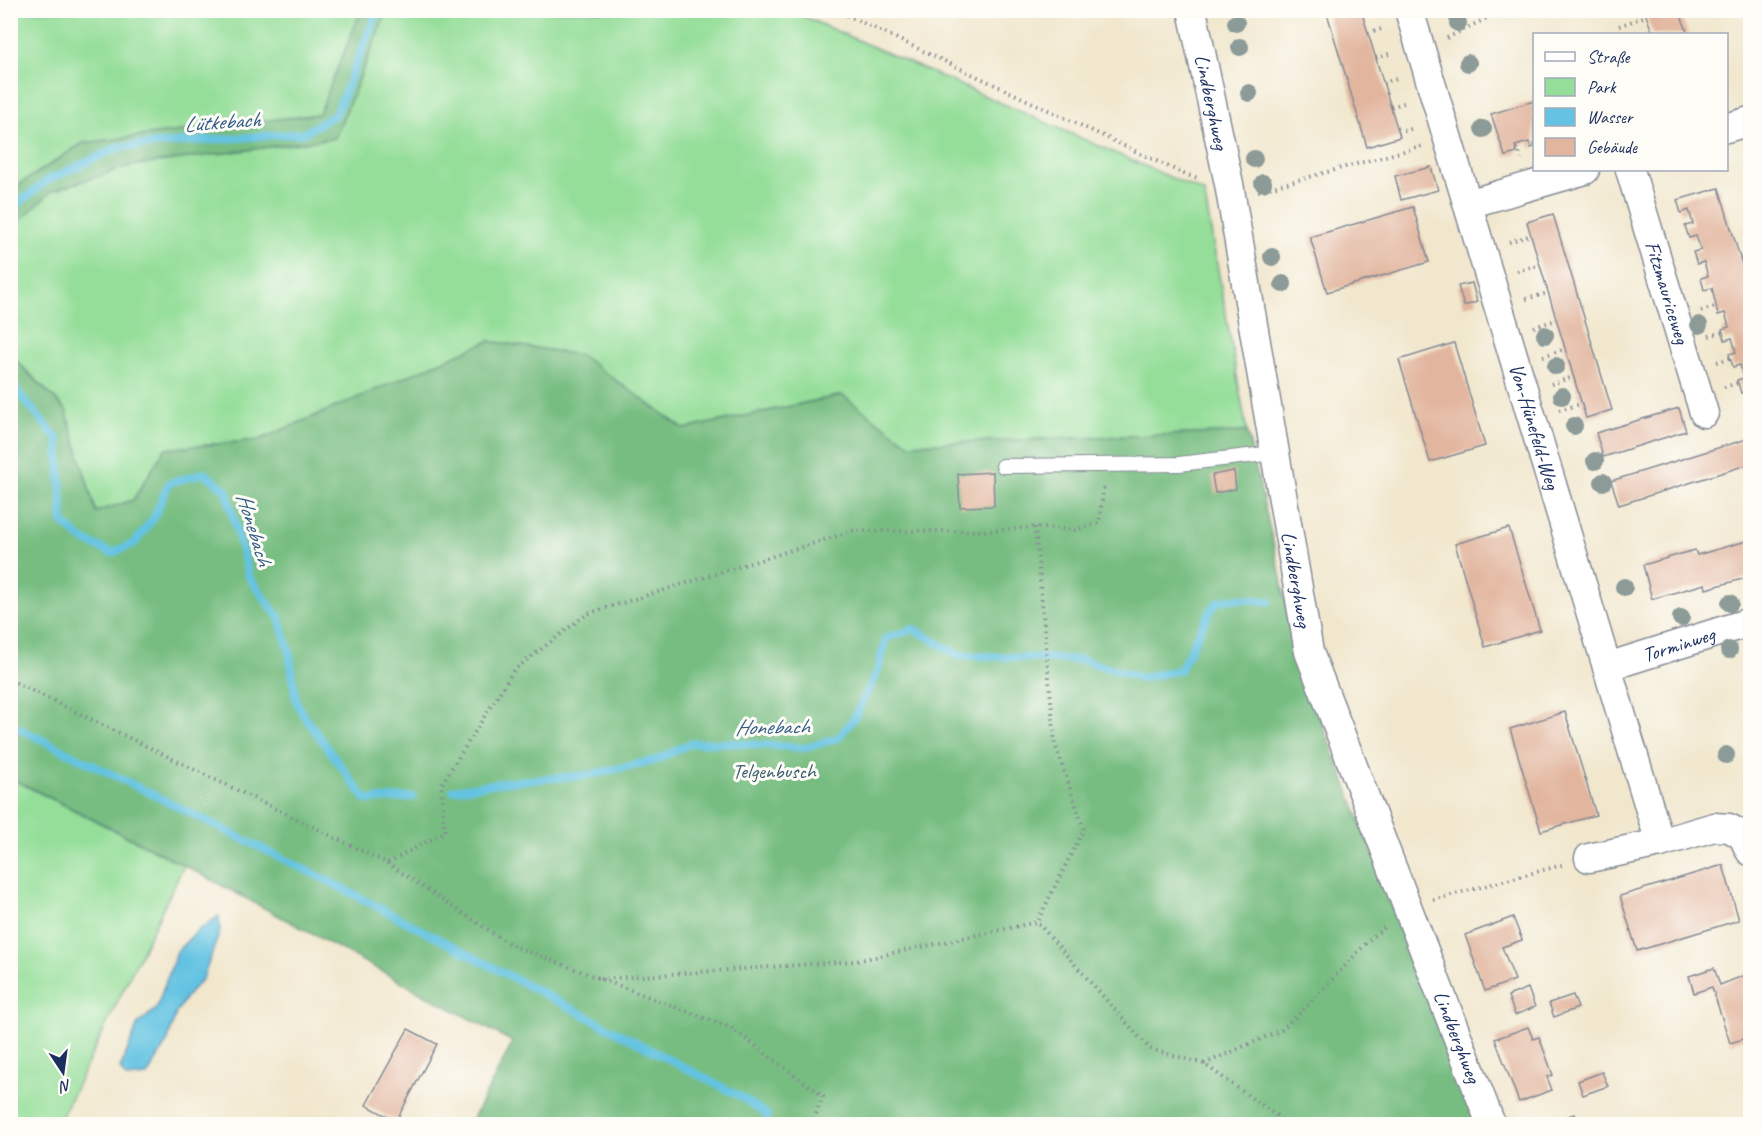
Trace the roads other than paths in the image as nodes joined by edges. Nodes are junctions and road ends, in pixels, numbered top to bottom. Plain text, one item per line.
1 (1192, 10) edge
2 (1409, 10) edge
3 (1750, 121) edge
4 (1728, 127) edge
5 (1582, 171) edge
6 (1630, 171) edge
7 (1468, 204) junction
8 (1704, 413) dead end
9 (1274, 453) junction
10 (1003, 466) dead end
11 (1750, 622) edge
12 (1607, 667) junction
13 (1660, 843) junction
14 (1750, 851) edge
15 (1589, 858) road end
16 (1491, 1125) edge

1 - 9 street, Lindberghweg
2 - 7 street, Von-Hünefeld-Weg
3 - 4 street
5 - 7 street
6 - 8 street, Fitzmauriceweg
7 - 12 street, Von-Hünefeld-Weg
9 - 10 lane
9 - 16 street, Lindberghweg
11 - 12 street, Torminweg
12 - 13 street, Von-Hünefeld-Weg
13 - 14 street
13 - 15 street

